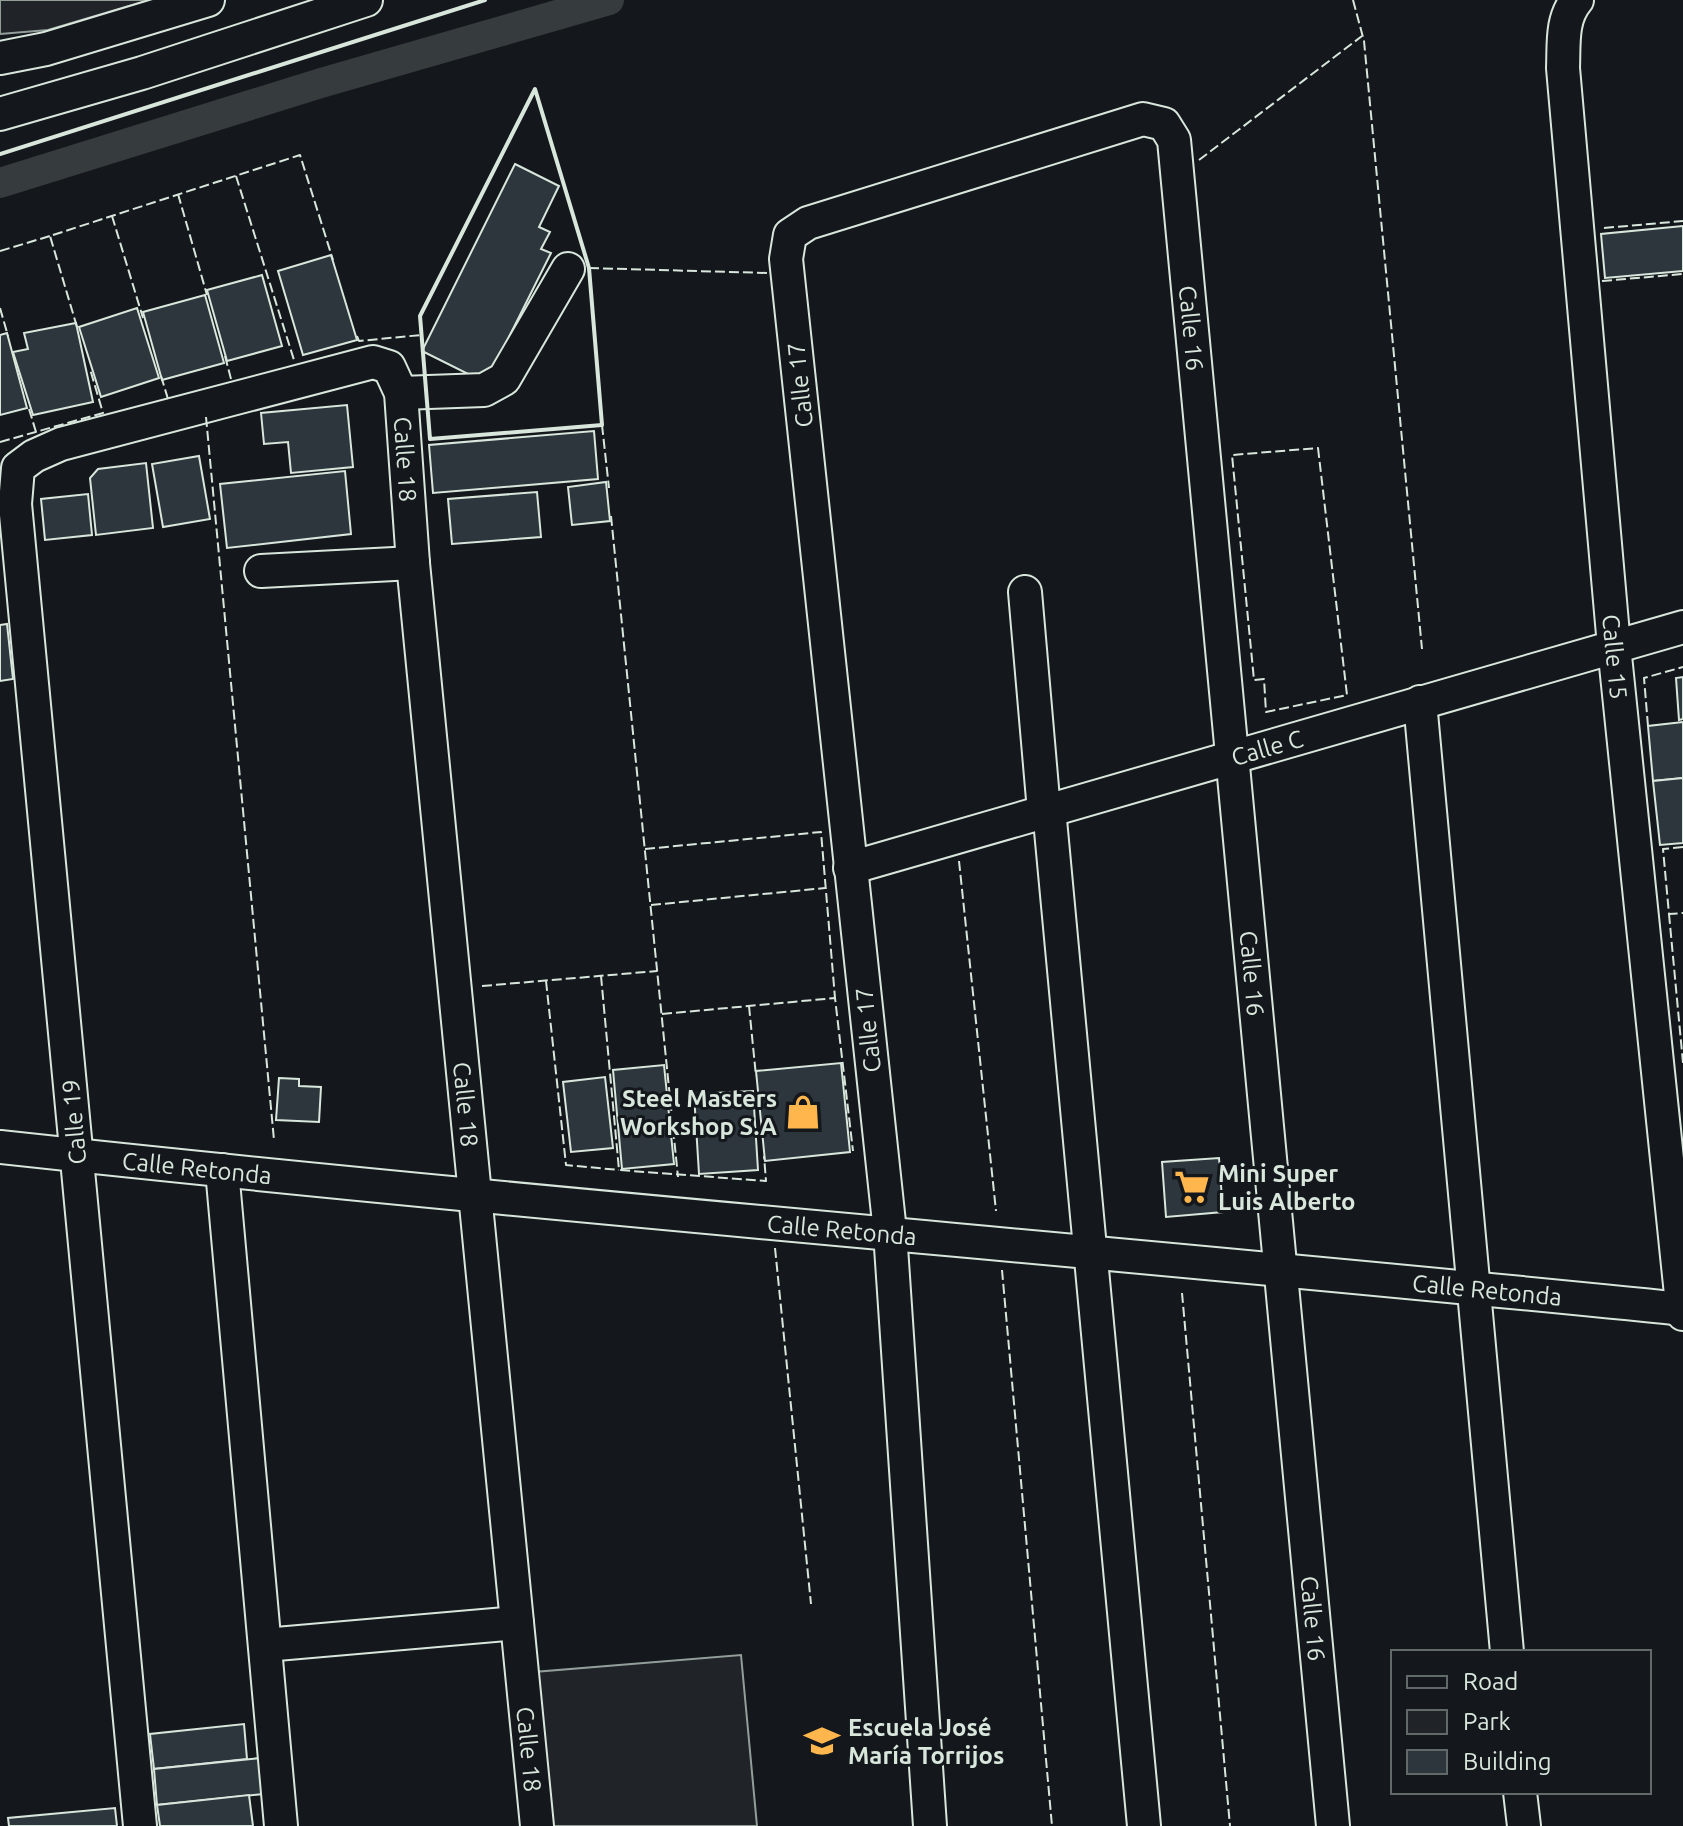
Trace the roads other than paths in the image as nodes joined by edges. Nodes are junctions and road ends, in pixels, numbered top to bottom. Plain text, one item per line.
1 (208, 0) edge
2 (366, 0) edge
3 (1577, 0) edge
4 (0, 58) edge
5 (0, 114) edge
6 (790, 235) joint
7 (568, 269) dead end
8 (399, 388) junction
9 (413, 563) junction
10 (261, 571) dead end
11 (1025, 592) dead end
12 (1683, 627) edge
13 (1614, 646) junction
14 (1420, 702) junction
15 (1231, 756) junction
16 (1046, 810) junction
17 (850, 868) junction
18 (0, 1147) edge
19 (77, 1156) junction
20 (222, 1170) junction
21 (476, 1196) junction
22 (890, 1232) junction
23 (1089, 1251) junction
24 (1282, 1269) junction
25 (1474, 1287) junction
26 (1683, 1311) edge
27 (517, 1623) junction
28 (265, 1645) junction
29 (1507, 1650) edge
30 (1520, 1794) edge
31 (140, 1826) edge
32 (281, 1826) edge
33 (537, 1826) edge
34 (930, 1826) edge
35 (1144, 1826) edge
36 (1333, 1826) edge
37 (1524, 1826) edge

1 - 4 street
2 - 5 street
3 - 13 street, Calle 15
6 - 15 street, Calle 16
6 - 17 street, Calle 17
7 - 8 street
8 - 9 street, Calle 18
8 - 19 street, Calle 19
9 - 10 street
9 - 21 street, Calle 18
11 - 16 street
12 - 13 street, Calle C
13 - 14 street, Calle C
13 - 26 street, Calle 15
14 - 15 street, Calle C
14 - 25 street
15 - 16 street, Calle C
15 - 24 street, Calle 16
16 - 17 street, Calle C
16 - 23 street
17 - 22 street, Calle 17
18 - 19 street, Calle Retonda
19 - 20 street, Calle Retonda
19 - 31 street, Calle 19
20 - 21 street, Calle Retonda
20 - 28 street
21 - 22 street, Calle Retonda
21 - 27 street, Calle 18
22 - 23 street, Calle Retonda
22 - 34 street, Calle 17
23 - 24 street, Calle Retonda
23 - 35 street
24 - 25 street, Calle Retonda
24 - 36 street, Calle 16
25 - 26 street, Calle Retonda
25 - 29 street
27 - 28 street
27 - 33 street, Calle 18
28 - 32 street
30 - 37 street

